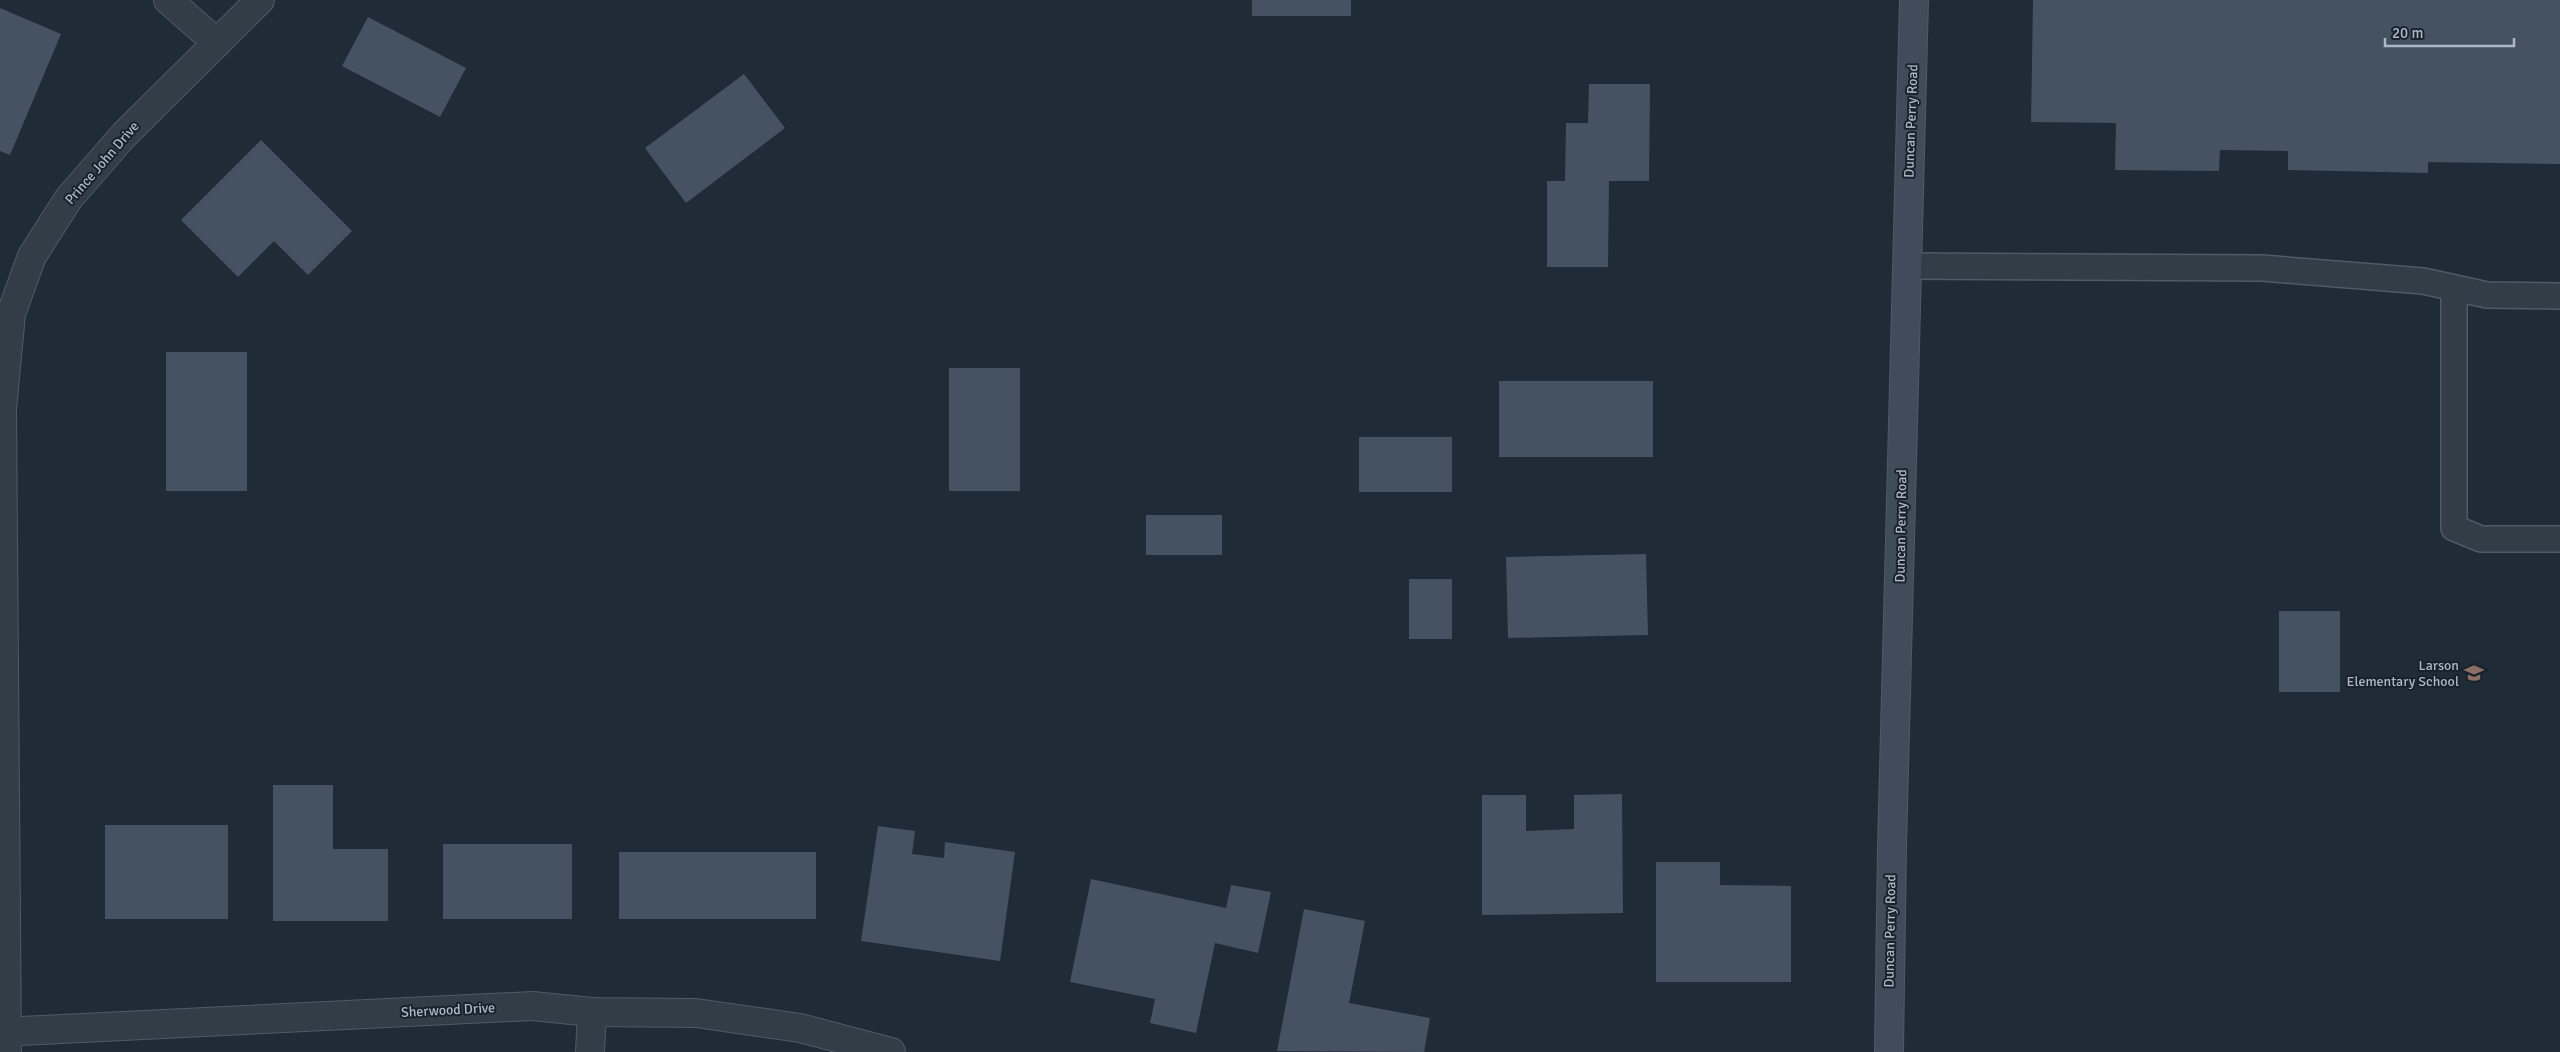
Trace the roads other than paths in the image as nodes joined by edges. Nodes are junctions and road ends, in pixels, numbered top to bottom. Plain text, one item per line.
1 (168, 0) edge
2 (260, 0) edge
3 (1914, 0) edge
4 (217, 43) junction
5 (1907, 266) junction
6 (2454, 288) junction
7 (2560, 296) edge
8 (1, 409) edge
9 (2560, 539) edge
10 (592, 1012) junction
11 (5, 1038) edge
12 (590, 1052) edge
13 (891, 1052) edge
14 (1889, 1052) edge

1 - 4 street
2 - 4 street, Prince John Drive
3 - 5 street, Duncan Perry Road
4 - 8 street, Prince John Drive
5 - 6 lane
5 - 14 street, Duncan Perry Road
6 - 7 lane
6 - 9 lane
8 - 11 street, Prince John Drive
10 - 11 street, Sherwood Drive
10 - 12 street
10 - 13 street, Sherwood Drive

